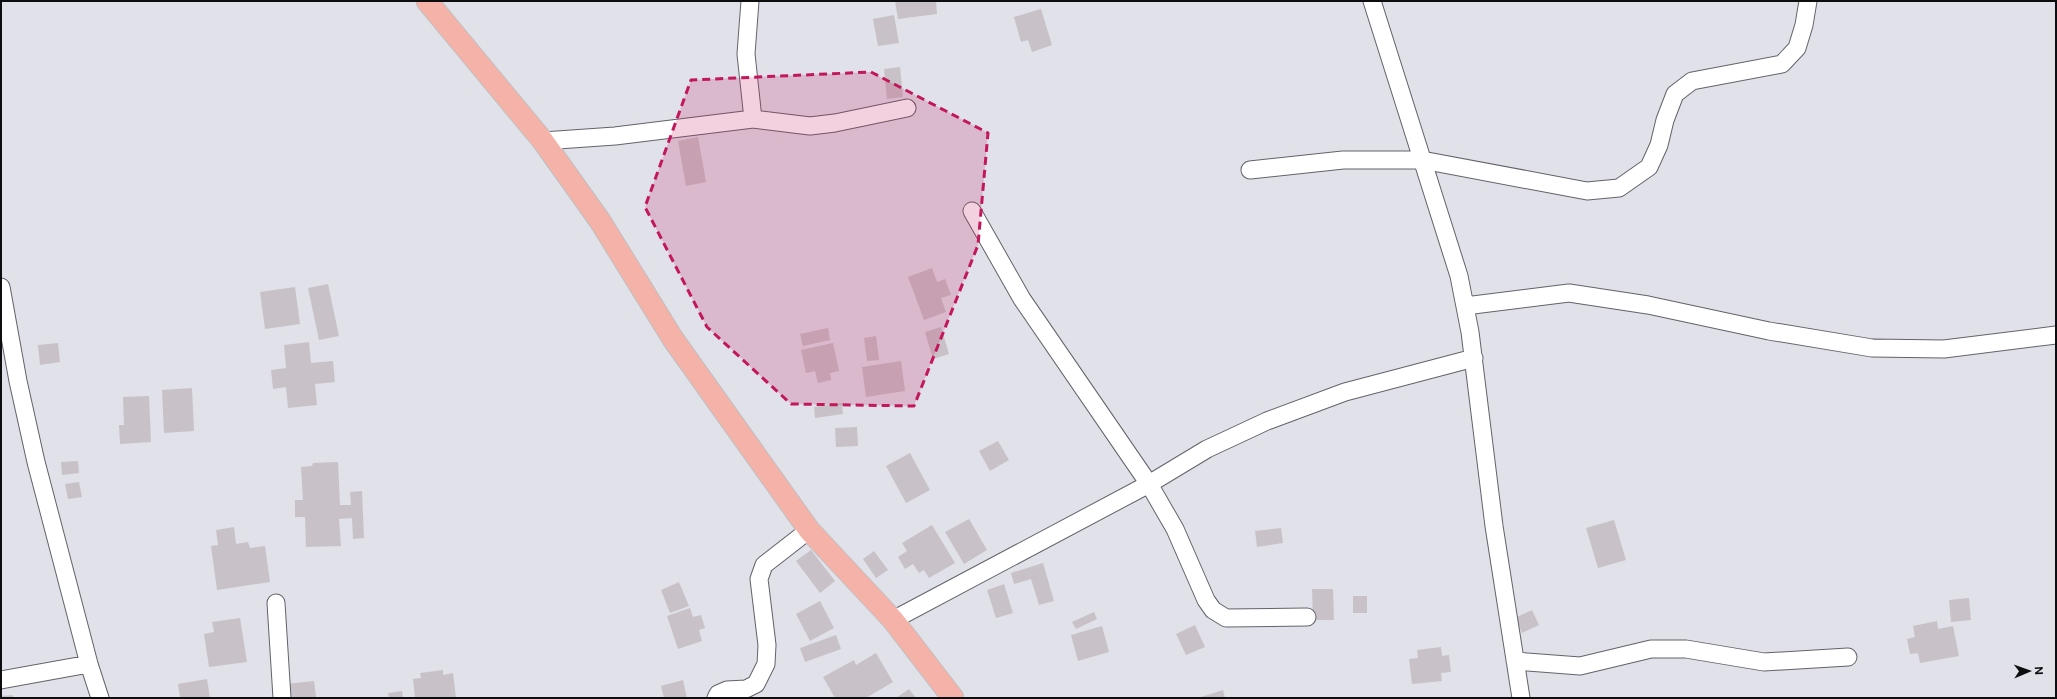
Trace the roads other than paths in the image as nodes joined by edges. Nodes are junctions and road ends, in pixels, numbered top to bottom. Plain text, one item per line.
1 (427, 1) edge
2 (750, 1) edge
3 (1372, 1) edge
4 (1808, 1) edge
5 (907, 108) dead end
6 (753, 119) junction
7 (543, 141) junction
8 (1422, 160) junction
9 (1250, 170) dead end
10 (972, 211) dead end
11 (1, 287) edge
12 (1465, 306) junction
13 (2056, 335) edge
14 (1474, 358) junction
15 (1149, 484) junction
16 (809, 530) junction
17 (276, 603) dead end
18 (1307, 617) dead end
19 (893, 620) junction
20 (1848, 656) dead end
21 (1515, 661) junction
22 (89, 664) junction
23 (1, 680) edge
24 (100, 698) edge
25 (282, 698) edge
26 (716, 698) edge
27 (953, 698) edge
28 (1521, 698) edge

1 - 7 main road
2 - 6 street
3 - 8 street
4 - 8 street
5 - 6 street
6 - 7 street
7 - 16 main road
8 - 9 street
8 - 12 street
10 - 15 street
11 - 22 street
12 - 13 street
12 - 14 street
14 - 15 street
14 - 21 street
15 - 18 street
15 - 19 street
16 - 19 main road
16 - 26 street
17 - 25 street
19 - 27 main road
20 - 21 street
21 - 28 street
22 - 23 street
22 - 24 street

